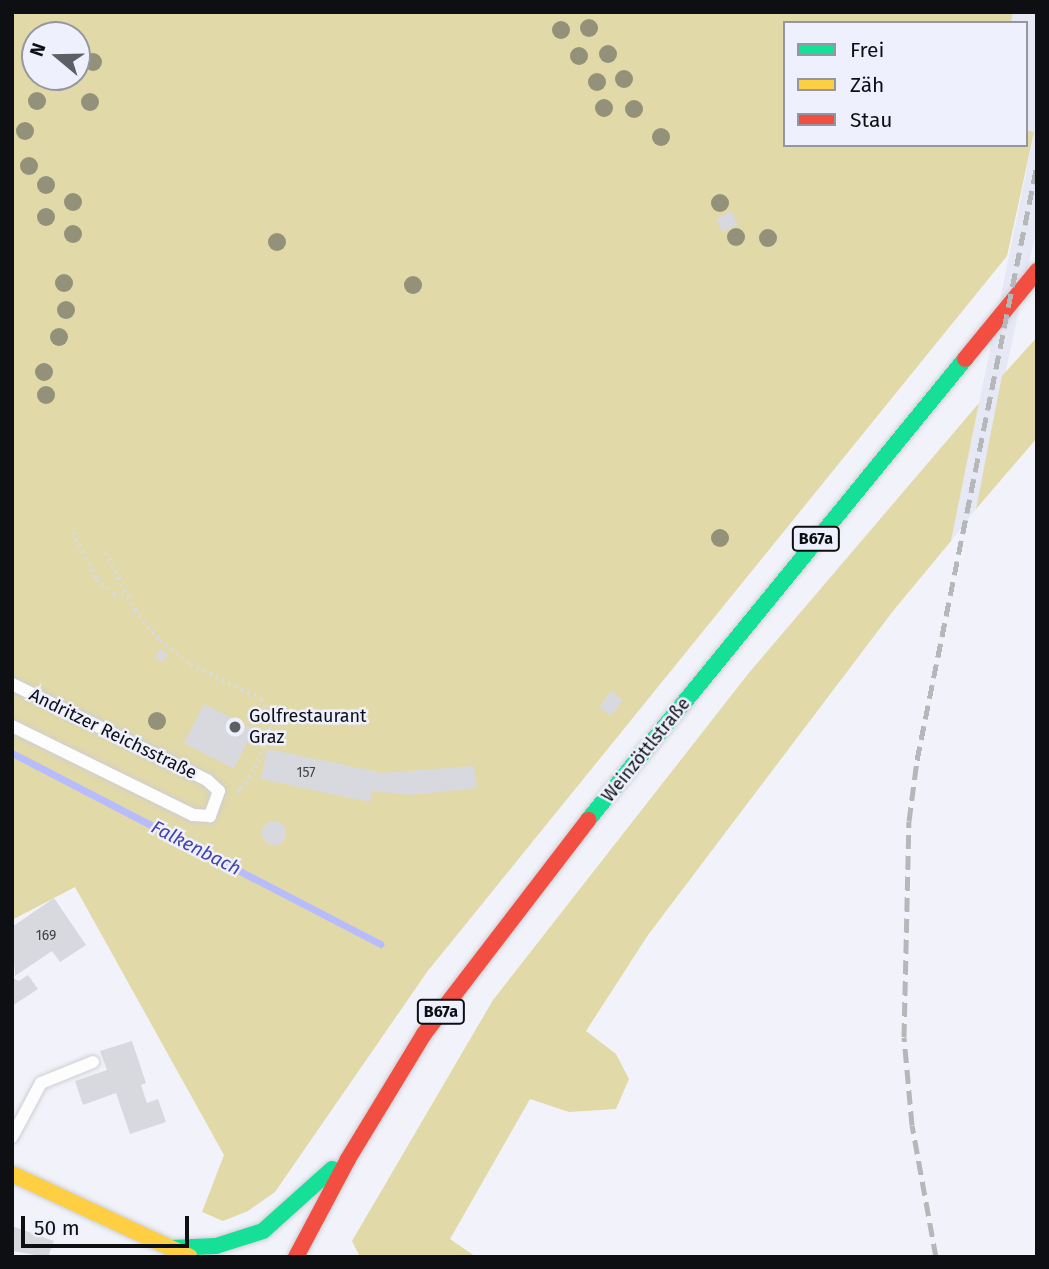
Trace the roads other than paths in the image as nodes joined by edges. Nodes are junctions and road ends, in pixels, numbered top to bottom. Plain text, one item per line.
1 (1037, 271) edge
2 (12, 684) edge
3 (12, 726) edge
4 (93, 1062) dead end
5 (12, 1137) edge
6 (348, 1159) junction
7 (13, 1175) edge
8 (171, 1248) junction
9 (190, 1257) edge
10 (296, 1257) edge

1 - 6 main road, Weinzöttlstraße / B67a
2 - 3 lane, Andritzer Reichsstraße
4 - 5 lane
6 - 8 main road
6 - 10 main road, Weinzöttlstraße / B67a
7 - 8 main road
8 - 9 main road

